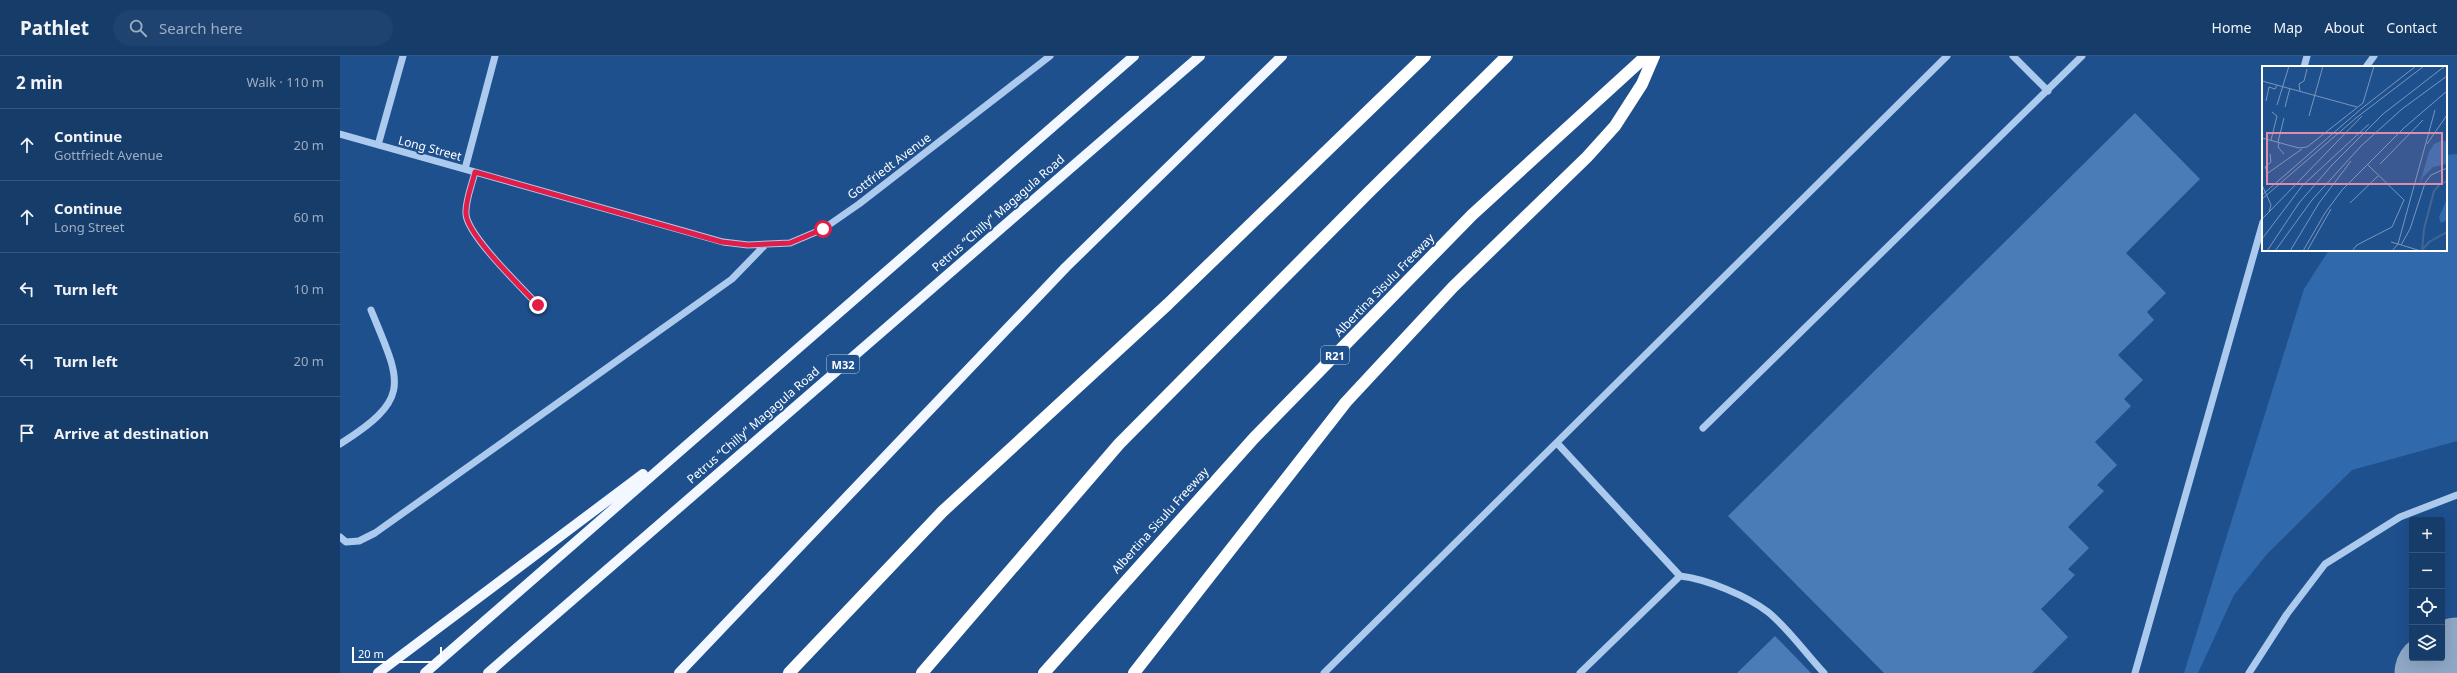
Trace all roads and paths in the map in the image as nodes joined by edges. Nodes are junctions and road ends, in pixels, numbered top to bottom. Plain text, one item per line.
1 (403, 56) edge
2 (495, 56) edge
3 (1050, 56) edge
4 (1134, 56) edge
5 (1200, 56) edge
6 (1282, 56) edge
7 (1425, 56) edge
8 (1507, 56) edge
9 (1646, 56) edge
10 (1654, 56) edge
11 (1947, 56) edge
12 (2013, 56) edge
13 (2082, 56) edge
14 (2307, 56) edge
15 (2374, 56) edge
16 (2304, 66) edge
17 (2367, 66) edge
18 (2048, 90) junction
19 (340, 134) edge
20 (378, 145) junction
21 (465, 169) junction
22 (475, 172) junction
23 (2262, 226) edge
24 (722, 242) joint
25 (765, 245) junction
26 (538, 305) dead end
27 (371, 310) dead end
28 (705, 427) junction
29 (1703, 428) dead end
30 (1557, 443) junction
31 (340, 444) edge
32 (2457, 495) edge
33 (340, 537) edge
34 (1680, 576) junction
35 (378, 673) edge
36 (425, 673) edge
37 (488, 673) edge
38 (679, 673) edge
39 (789, 673) edge
40 (922, 673) edge
41 (1044, 673) edge
42 (1134, 673) edge
43 (1324, 673) edge
44 (1580, 673) edge
45 (1824, 673) edge
46 (2135, 673) edge
47 (2249, 673) edge

1 - 20 street
2 - 21 street
3 - 25 street, Gottfriedt Avenue
4 - 28 main road
5 - 37 main road, Petrus “Chilly” Magagula Road / M32
6 - 38 main road
7 - 39 highway
8 - 40 highway
9 - 41 highway, Albertina Sisulu Freeway / R21
10 - 42 highway
11 - 30 street
12 - 18 street
13 - 18 street
14 - 16 street
15 - 17 street
18 - 29 street
19 - 20 street, Long Street
20 - 21 street, Long Street
21 - 22 street, Long Street
22 - 24 street, Long Street
22 - 26 street
23 - 46 street
24 - 25 street, Gottfriedt Avenue
25 - 33 street
27 - 31 street
28 - 35 main road
28 - 36 main road
30 - 34 street
30 - 43 street
32 - 47 street
34 - 44 street
34 - 45 street

